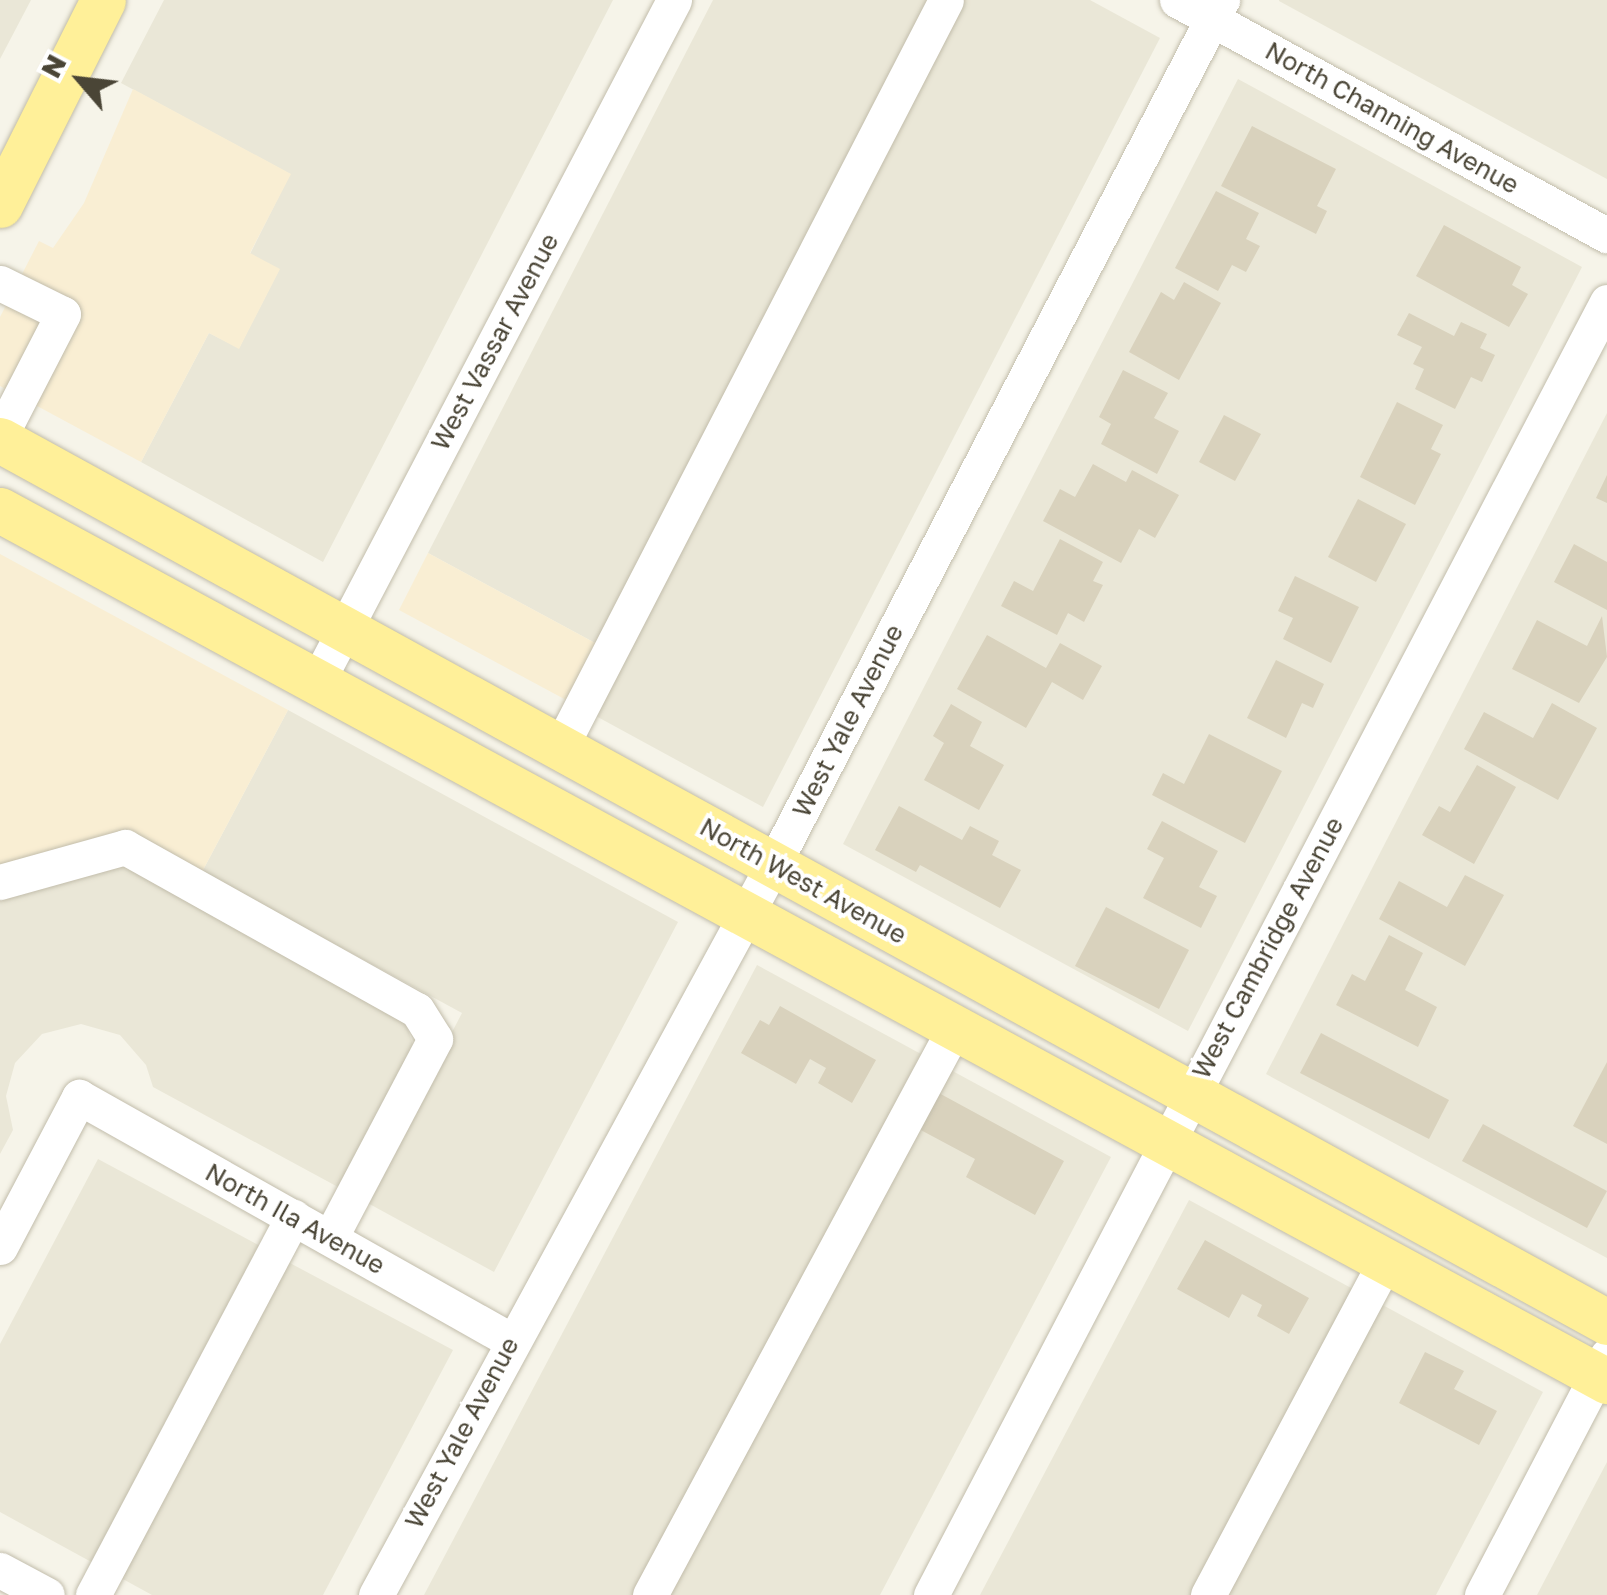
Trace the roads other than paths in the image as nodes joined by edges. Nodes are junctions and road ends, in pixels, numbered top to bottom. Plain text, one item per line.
1 (104, 0) edge
2 (674, 0) edge
3 (946, 0) edge
4 (1177, 0) edge
5 (1217, 10) edge
6 (0, 205) edge
7 (1607, 235) edge
8 (0, 282) edge
9 (1607, 302) edge
10 (0, 438) edge
11 (0, 510) edge
12 (344, 632) junction
13 (316, 684) junction
14 (561, 746) junction
15 (773, 865) junction
16 (0, 882) edge
17 (744, 917) junction
18 (954, 1028) junction
19 (1192, 1094) junction
20 (1166, 1145) junction
21 (292, 1217) junction
22 (330, 1238) junction
23 (0, 1247) edge
24 (1385, 1262) junction
25 (1607, 1322) edge
26 (511, 1340) junction
27 (1604, 1371) edge
28 (0, 1570) edge
29 (47, 1595) edge
30 (93, 1595) edge
31 (376, 1595) edge
32 (650, 1595) edge
33 (930, 1595) edge
34 (1208, 1595) edge
35 (1482, 1595) edge

1 - 6 main road
2 - 12 street, West Vassar Avenue
3 - 14 street
4 - 5 street, North Channing Avenue
5 - 7 street, North Channing Avenue
5 - 15 street, West Yale Avenue
8 - 10 street
9 - 19 street, West Cambridge Avenue
10 - 12 main road, North West Avenue
11 - 13 main road
12 - 13 street, West Vassar Avenue
12 - 14 main road, North West Avenue
13 - 17 main road
14 - 15 main road, North West Avenue
15 - 17 street, West Yale Avenue
15 - 19 main road, North West Avenue
16 - 22 street
17 - 18 main road
17 - 26 street, West Yale Avenue
18 - 20 main road
18 - 32 street
19 - 20 street, West Cambridge Avenue
19 - 25 main road, North West Avenue
20 - 24 main road
20 - 33 street, West Cambridge Avenue
21 - 22 street, North Ila Avenue
21 - 23 street, North Ila Avenue
21 - 30 street
22 - 26 street, North Ila Avenue
24 - 27 main road
24 - 34 street
26 - 31 street, West Yale Avenue
27 - 35 street
28 - 29 street

